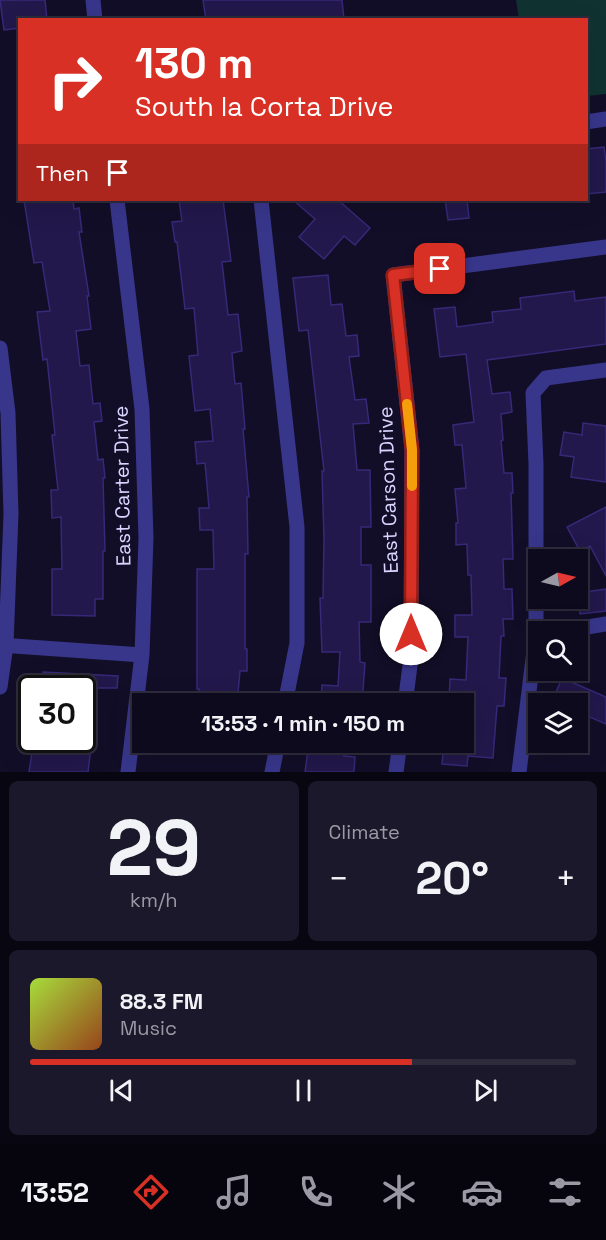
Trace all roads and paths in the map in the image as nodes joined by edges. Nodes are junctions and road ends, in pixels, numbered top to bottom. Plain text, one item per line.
1 (93, 0) edge
2 (95, 18) edge
3 (606, 120) edge
4 (588, 122) edge
5 (117, 201) edge
6 (261, 201) edge
7 (606, 247) edge
8 (0, 348) edge
9 (606, 370) edge
10 (537, 621) edge
11 (606, 624) edge
12 (588, 627) edge
13 (3, 645) edge
14 (142, 655) junction
15 (531, 681) edge
16 (0, 687) edge
17 (287, 693) edge
18 (406, 693) edge
19 (276, 753) edge
20 (399, 753) edge
21 (128, 772) edge
22 (272, 772) edge
23 (396, 772) edge
24 (519, 772) edge

1 - 2 street
3 - 4 street
5 - 14 street, East Carter Drive
6 - 17 street
7 - 18 street, East Carson Drive
8 - 13 street
9 - 10 street
11 - 12 street
13 - 14 street
13 - 16 street
14 - 21 street, East Carter Drive
15 - 24 street
19 - 22 street
20 - 23 street

